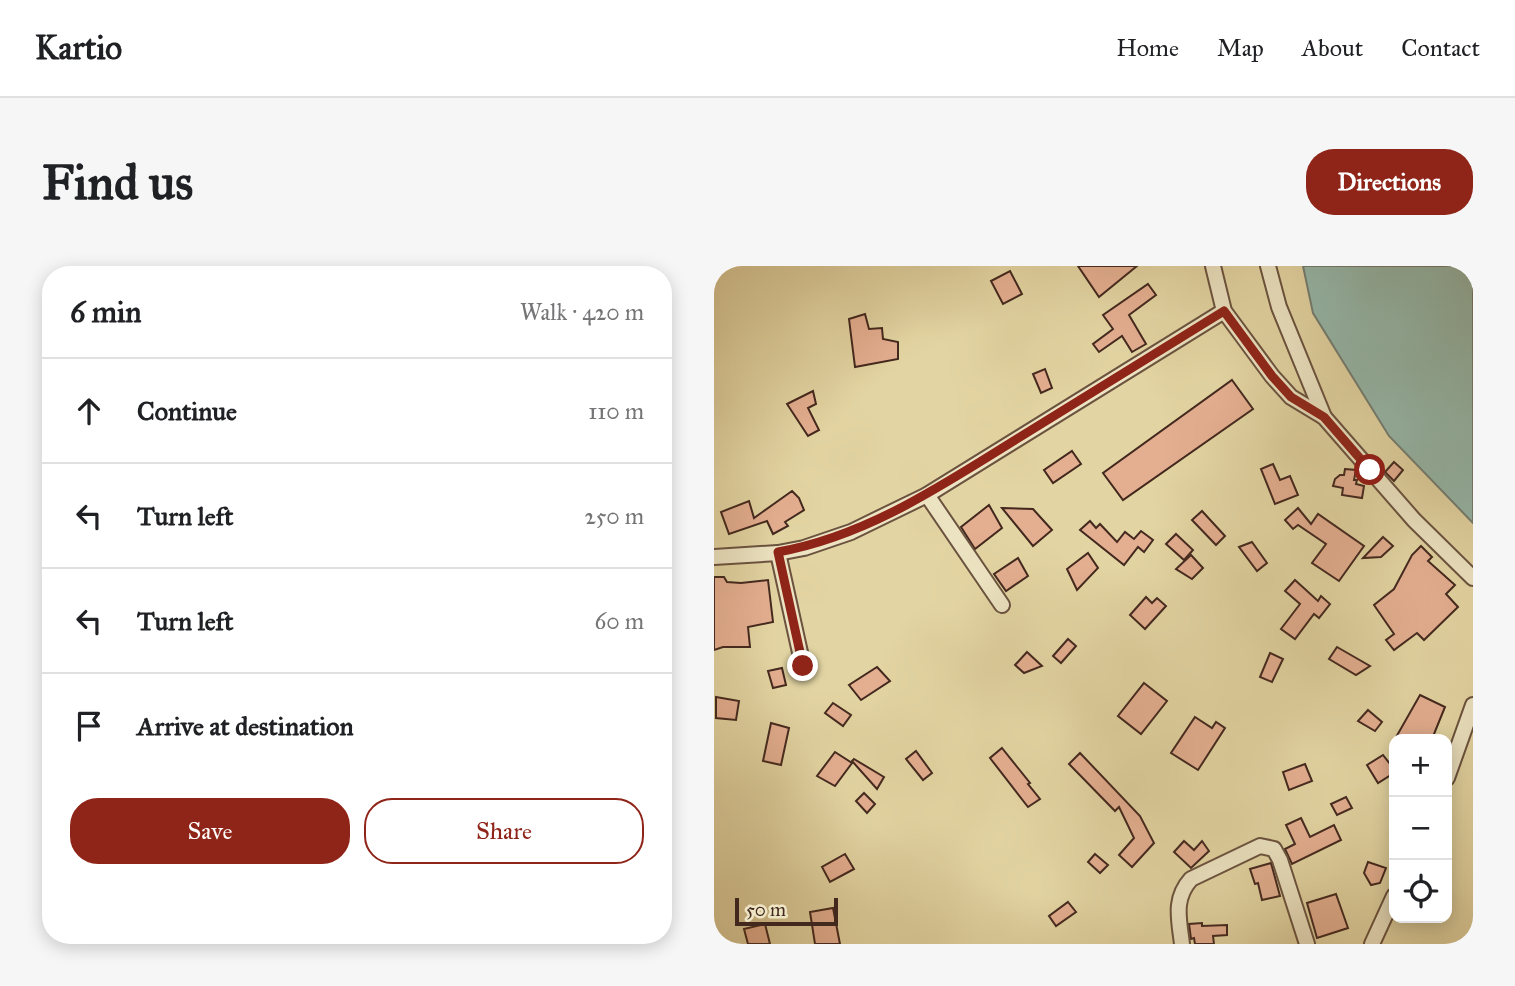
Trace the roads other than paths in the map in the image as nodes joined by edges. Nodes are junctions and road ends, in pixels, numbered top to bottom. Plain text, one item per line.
1 (1213, 266) edge
2 (1268, 266) edge
3 (1224, 311) junction
4 (1324, 417) junction
5 (927, 495) junction
6 (778, 552) junction
7 (714, 558) edge
8 (1473, 578) edge
9 (1002, 605) dead end
10 (803, 666) dead end
11 (1473, 705) edge
12 (1452, 764) edge
13 (1389, 907) edge
14 (1182, 944) edge
15 (1307, 944) edge
16 (1372, 944) edge

1 - 3 street
2 - 4 street
3 - 4 street
3 - 5 street
4 - 8 street
5 - 6 street
5 - 9 street
6 - 7 street
6 - 10 street
11 - 12 street
13 - 16 street
14 - 15 street

